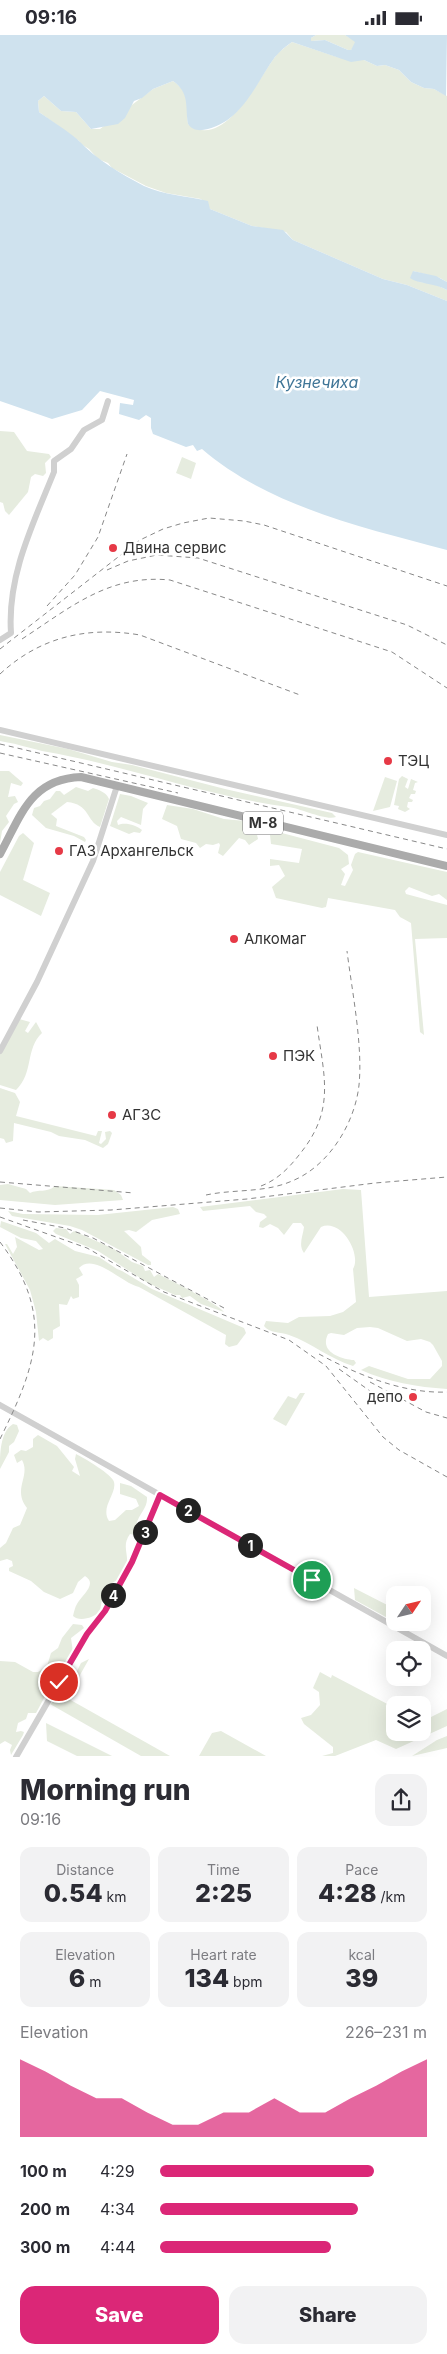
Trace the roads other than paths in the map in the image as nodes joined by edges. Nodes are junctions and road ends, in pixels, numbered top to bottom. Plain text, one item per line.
1 (108, 401) dead end
2 (0, 640) edge
3 (0, 730) edge
4 (117, 786) junction
5 (447, 835) edge
6 (0, 854) edge
7 (447, 865) edge
8 (0, 1051) edge
9 (0, 1405) edge
10 (160, 1495) junction
11 (447, 1656) edge
12 (16, 1757) edge

1 - 2 street
3 - 5 street
4 - 6 main road, М-8
4 - 7 main road, М-8
4 - 8 street
9 - 10 street
10 - 11 street
10 - 12 street

